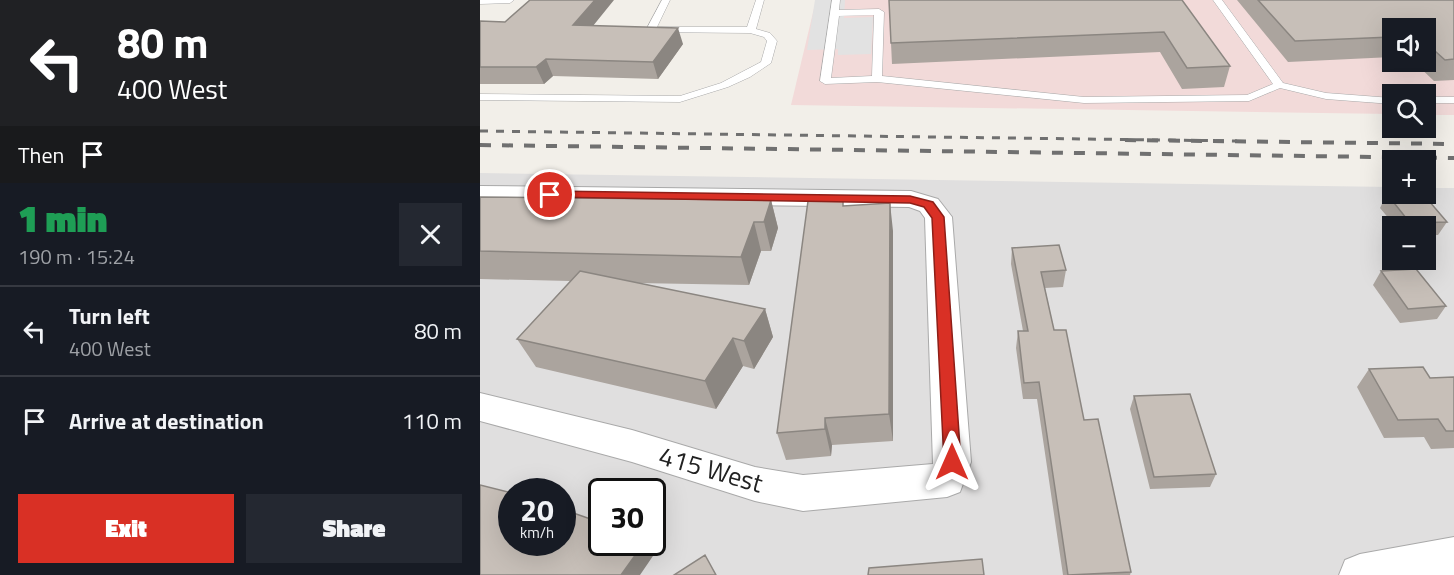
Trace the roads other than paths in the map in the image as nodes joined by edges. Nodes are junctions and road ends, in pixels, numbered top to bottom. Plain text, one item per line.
1 (510, 0) edge
2 (666, 0) edge
3 (760, 0) edge
4 (836, 0) edge
5 (1217, 0) edge
6 (480, 2) edge
7 (834, 13) junction
8 (752, 30) junction
9 (877, 79) junction
10 (1280, 85) junction
11 (480, 97) edge
12 (1382, 100) edge
13 (1436, 100) edge
14 (1454, 100) edge
15 (480, 194) edge
16 (480, 407) edge
17 (1454, 557) edge
18 (1360, 575) edge

1 - 6 lane
2 - 8 lane
3 - 8 lane
4 - 7 lane
5 - 10 lane
7 - 9 lane
7 - 9 lane
8 - 11 lane
9 - 10 lane
10 - 12 lane
13 - 14 lane
15 - 16 street, 415 West
17 - 18 street

